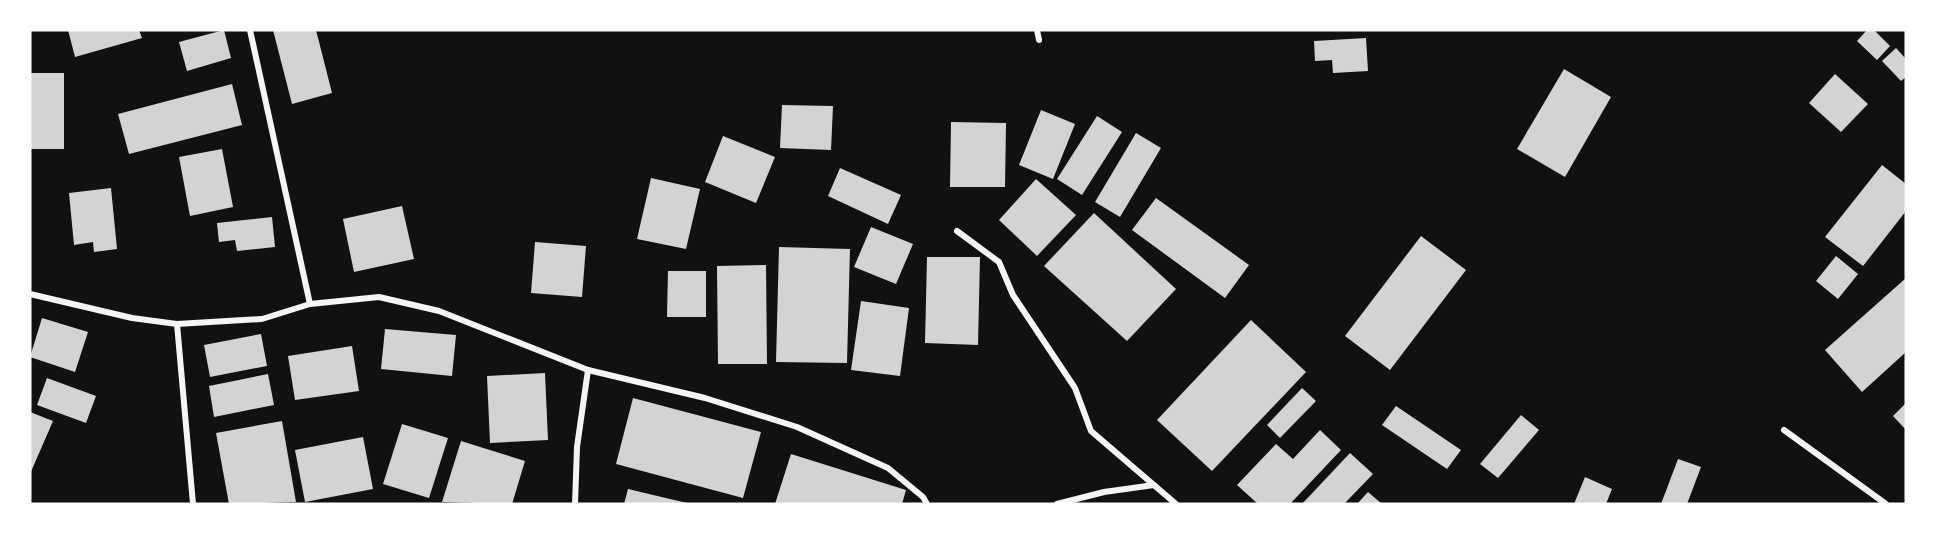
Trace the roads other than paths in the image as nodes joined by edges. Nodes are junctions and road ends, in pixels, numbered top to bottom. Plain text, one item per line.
1 (250, 30) edge
2 (1037, 30) edge
3 (1039, 40) dead end
4 (957, 231) dead end
5 (30, 294) edge
6 (309, 304) junction
7 (177, 324) junction
8 (588, 370) junction
9 (1784, 430) dead end
10 (1154, 485) junction
11 (1878, 502) edge
12 (193, 504) edge
13 (575, 504) edge
14 (927, 504) edge
15 (1057, 504) edge
16 (1176, 504) edge
17 (1886, 504) edge

1 - 6 street
2 - 3 street
4 - 10 street
5 - 7 street
6 - 7 street
6 - 8 street
7 - 12 street
8 - 13 street
8 - 14 street
9 - 11 street
10 - 15 street
10 - 16 street
11 - 17 street

